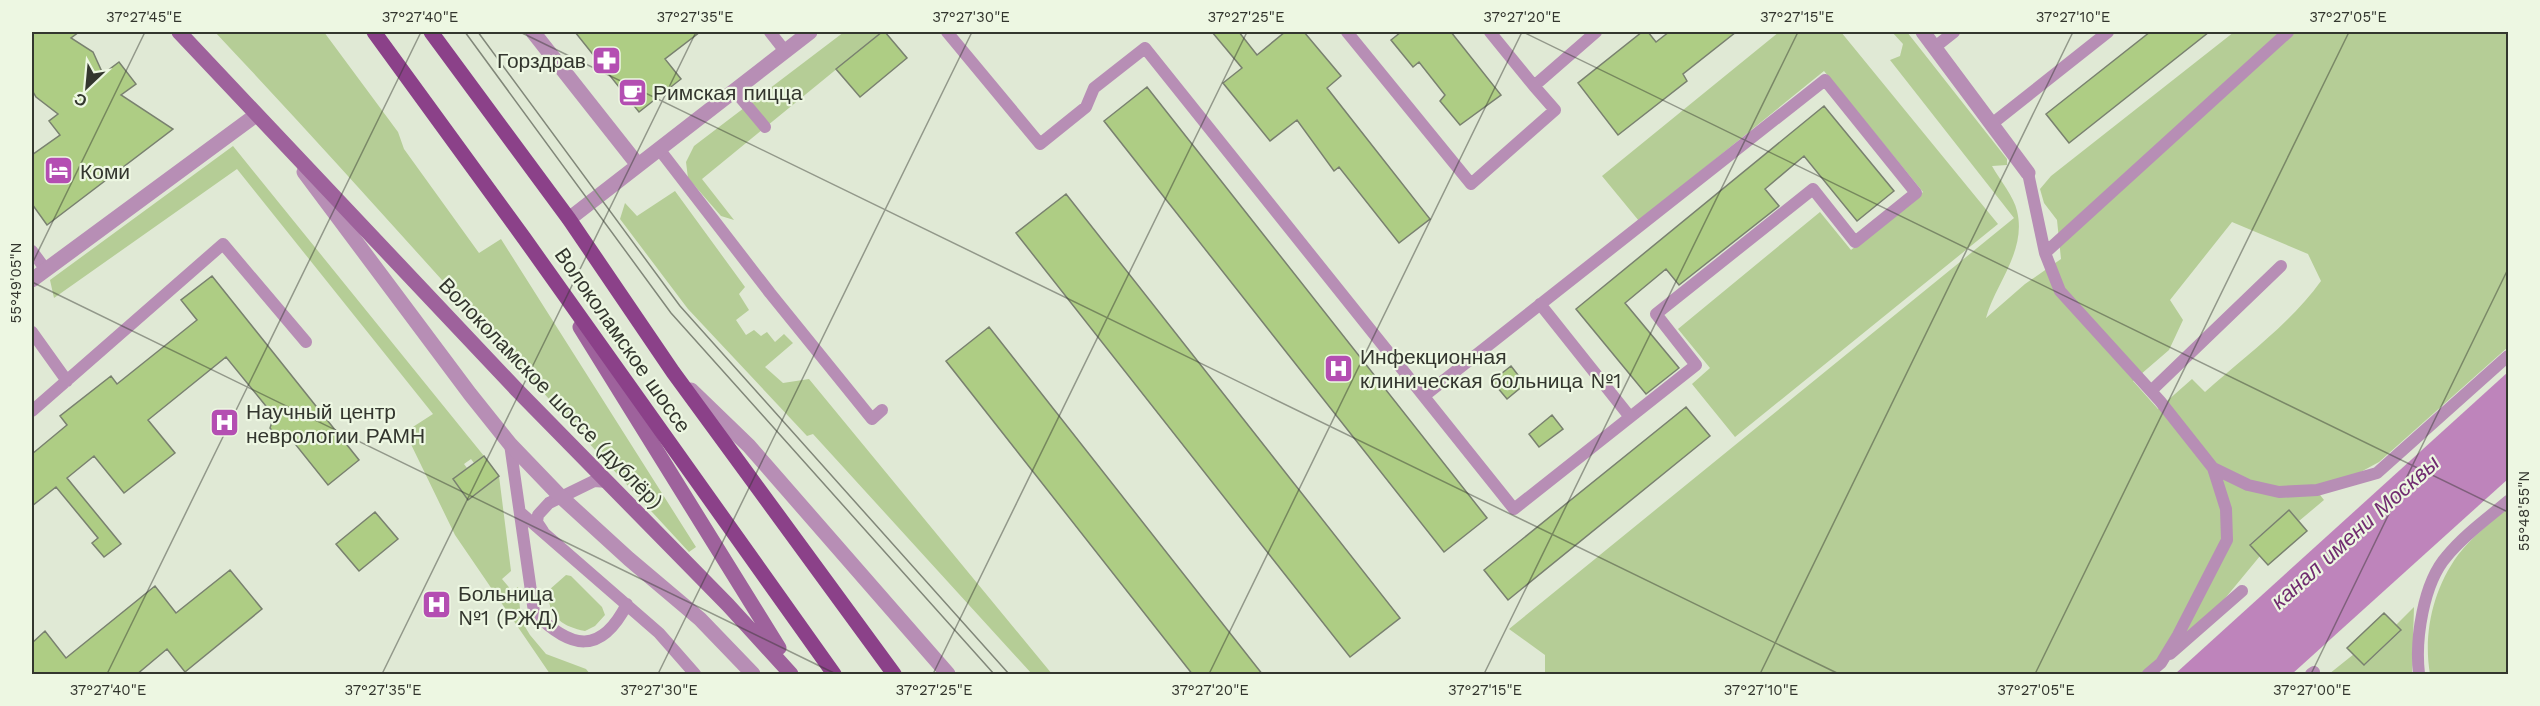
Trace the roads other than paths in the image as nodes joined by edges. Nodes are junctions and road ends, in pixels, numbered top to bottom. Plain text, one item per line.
1 (179, 32) edge
2 (374, 32) edge
3 (430, 32) edge
4 (533, 32) edge
5 (770, 32) edge
6 (810, 32) edge
7 (946, 32) edge
8 (1347, 32) edge
9 (1490, 32) edge
10 (1596, 32) edge
11 (1923, 32) edge
12 (1954, 32) edge
13 (2108, 32) edge
14 (2288, 32) edge
15 (1935, 47) junction
16 (785, 51) junction
17 (1534, 86) junction
18 (734, 90) junction
19 (256, 115) junction
20 (1992, 123) junction
21 (765, 127) dead end
22 (280, 140) junction
23 (658, 149) junction
24 (638, 165) junction
25 (2028, 173) joint
26 (569, 219) junction
27 (524, 238) junction
28 (32, 250) edge
29 (2045, 253) junction
30 (2281, 266) dead end
31 (46, 270) junction
32 (32, 280) edge
33 (1540, 304) junction
34 (32, 332) edge
35 (306, 342) dead end
36 (2508, 356) edge
37 (673, 372) junction
38 (67, 381) junction
39 (2151, 391) junction
40 (1424, 396) junction
41 (882, 410) dead end
42 (32, 411) edge
43 (1630, 417) junction
44 (510, 444) junction
45 (2213, 468) junction
46 (608, 483) junction
47 (560, 496) junction
48 (2508, 501) edge
49 (521, 513) junction
50 (543, 532) junction
51 (2242, 591) dead end
52 (627, 604) junction
53 (865, 633) junction
54 (2161, 663) junction
55 (695, 675) edge
56 (753, 675) edge
57 (793, 675) edge
58 (834, 675) edge
59 (894, 675) edge
60 (902, 675) edge
61 (948, 675) edge
62 (2148, 675) edge
63 (2419, 675) edge

1 - 19 street, Волоколамское шоссе (дублёр)
2 - 27 main road, Волоколамское шоссе
3 - 26 main road, Волоколамское шоссе
4 - 24 street
5 - 16 lane
6 - 16 street
7 - 40 lane
8 - 17 lane
9 - 17 lane
10 - 17 lane
11 - 15 street
12 - 15 lane
13 - 20 lane
14 - 29 lane
15 - 20 street
16 - 18 street
18 - 21 lane
18 - 23 street
19 - 22 street, Волоколамское шоссе (дублёр)
19 - 31 street
20 - 25 street
22 - 44 street
22 - 46 street, Волоколамское шоссе (дублёр)
23 - 24 street
23 - 41 lane
24 - 26 street
25 - 29 lane
26 - 37 main road, Волоколамское шоссе
27 - 57 street
27 - 58 main road, Волоколамское шоссе
28 - 31 lane
29 - 39 lane
30 - 39 lane
31 - 32 street
33 - 40 lane
33 - 43 lane
33 - 43 lane
34 - 38 lane
35 - 38 lane
36 - 45 lane
37 - 53 main road, Волоколамское шоссе
37 - 61 street
38 - 42 lane
39 - 45 lane
40 - 43 lane
44 - 47 street
44 - 49 lane
45 - 54 lane
46 - 47 lane
46 - 57 street, Волоколамское шоссе (дублёр)
47 - 50 lane
47 - 56 street
48 - 63 lane
49 - 50 lane
49 - 52 lane
50 - 52 lane
51 - 54 lane
52 - 55 lane
53 - 59 main road, Волоколамское шоссе
53 - 60 street, Волоколамское шоссе
54 - 62 lane

